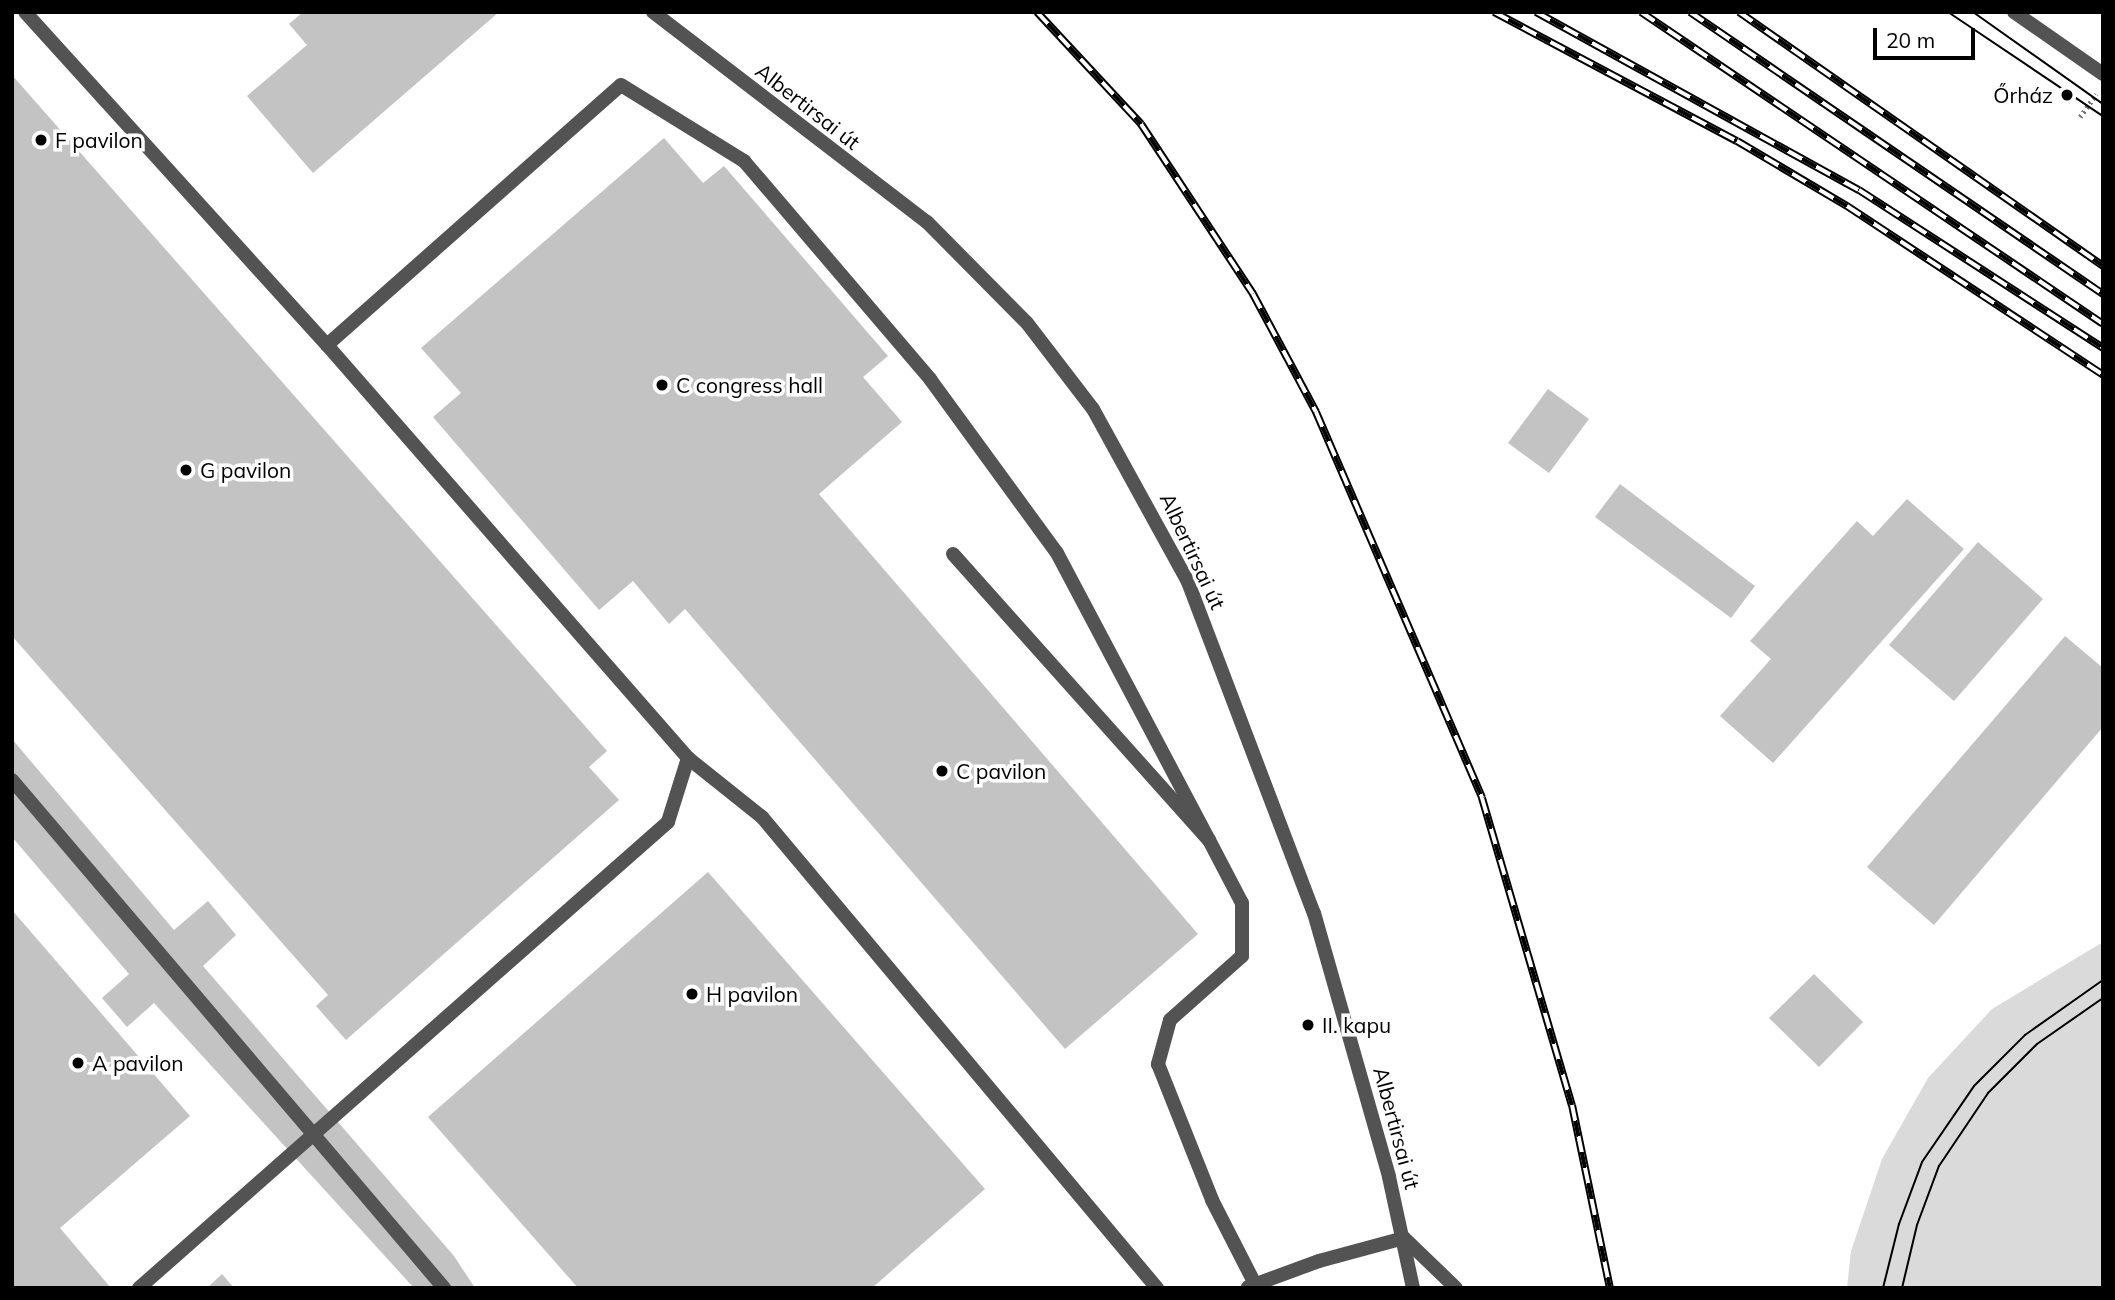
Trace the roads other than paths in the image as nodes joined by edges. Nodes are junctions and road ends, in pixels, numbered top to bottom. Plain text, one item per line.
1 (25, 12) edge
2 (653, 12) edge
3 (2014, 12) edge
4 (2101, 81) edge
5 (327, 345) junction
6 (953, 554) dead end
7 (688, 758) junction
8 (12, 780) edge
9 (1209, 840) junction
10 (312, 1133) junction
11 (1404, 1238) junction
12 (1251, 1286) edge
13 (139, 1288) edge
14 (444, 1288) edge
15 (1157, 1288) edge
16 (1413, 1288) edge
17 (1456, 1288) edge

1 - 5 street
2 - 11 street, Albertirsai út
3 - 4 street
5 - 7 street
5 - 9 street
6 - 9 street
7 - 10 street
7 - 15 street
8 - 10 street
9 - 12 street
10 - 13 street
10 - 14 street
11 - 12 street
11 - 16 street, Albertirsai út
11 - 17 street

